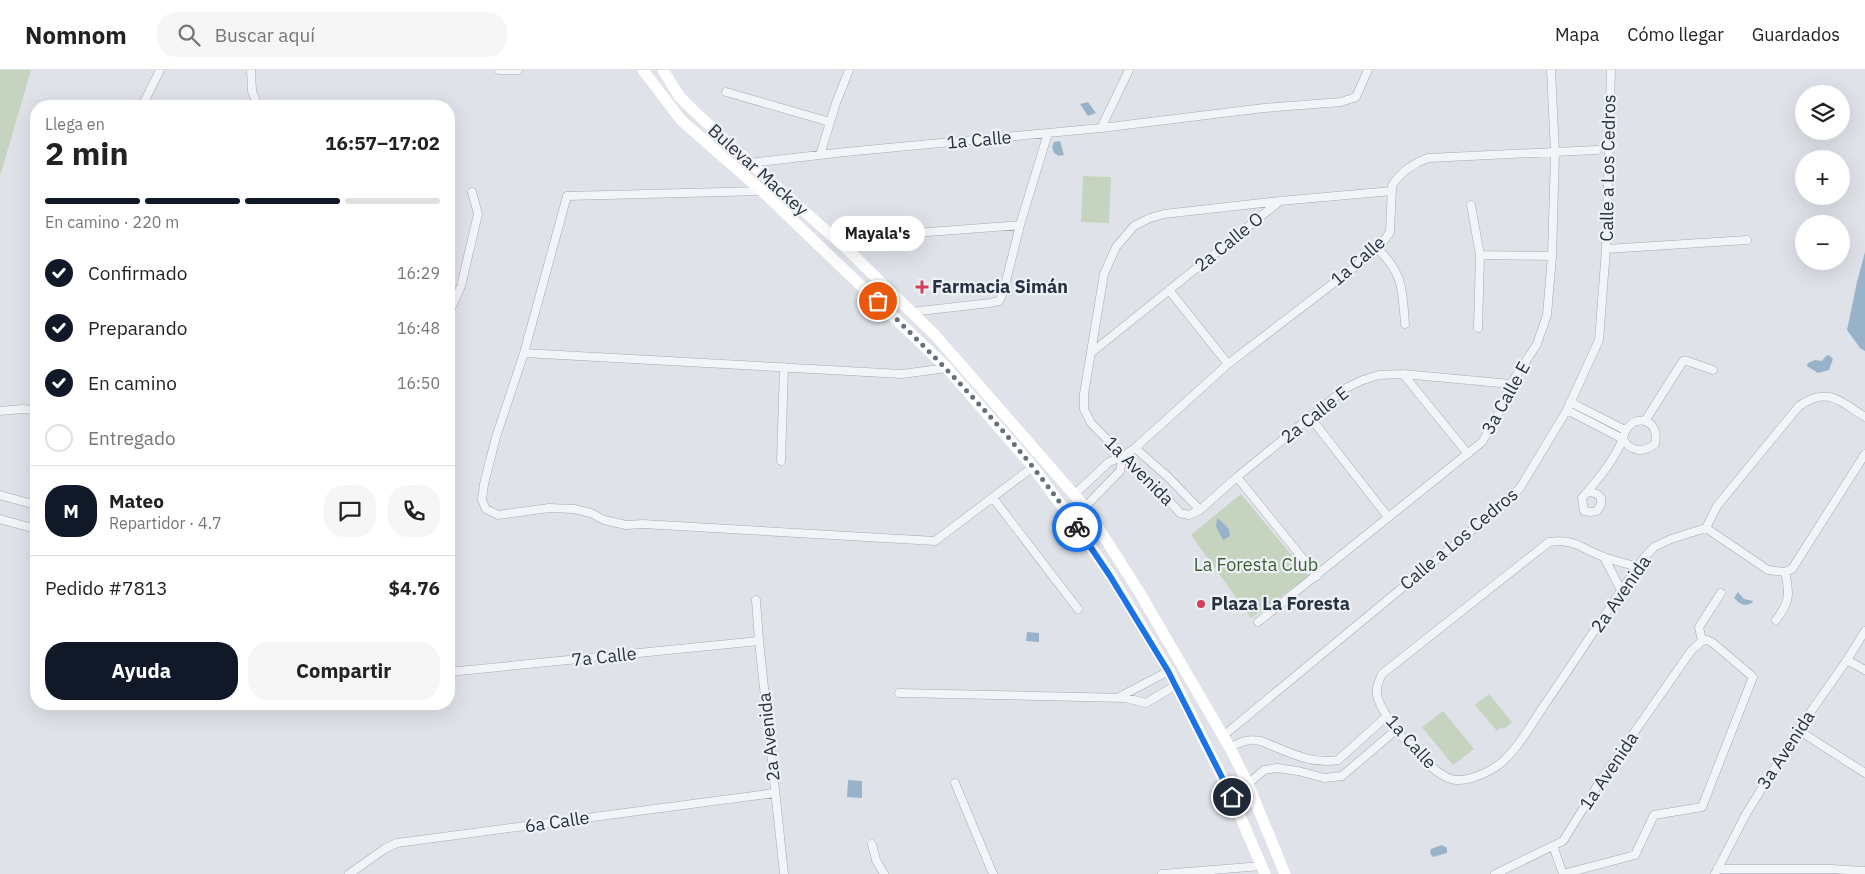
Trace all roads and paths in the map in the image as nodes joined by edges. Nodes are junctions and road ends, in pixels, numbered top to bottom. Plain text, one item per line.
1 (160, 70) edge
2 (251, 70) edge
3 (499, 70) edge
4 (518, 70) edge
5 (643, 70) edge
6 (663, 70) edge
7 (849, 70) edge
8 (1129, 70) edge
9 (1368, 70) edge
10 (1551, 70) edge
11 (1611, 70) edge
12 (726, 92) dead end
13 (145, 100) edge
14 (256, 100) edge
15 (830, 122) junction
16 (1101, 128) junction
17 (1048, 133) junction
18 (1597, 150) dead end
19 (1555, 153) junction
20 (820, 155) junction
21 (750, 163) junction
22 (762, 191) junction
23 (1392, 191) junction
24 (472, 192) dead end
25 (1280, 201) junction
26 (1471, 204) dead end
27 (1020, 225) junction
28 (862, 237) dead end
29 (1747, 240) dead end
30 (1378, 248) junction
31 (1606, 249) junction
32 (1480, 255) junction
33 (1552, 256) junction
34 (1169, 290) junction
35 (455, 299) edge
36 (911, 312) junction
37 (1405, 324) dead end
38 (1478, 328) dead end
39 (524, 353) junction
40 (1091, 353) junction
41 (1228, 364) junction
42 (784, 368) junction
43 (947, 368) junction
44 (1713, 370) dead end
45 (1403, 374) junction
46 (1511, 384) junction
47 (1568, 406) junction
48 (30, 410) edge
49 (0, 411) edge
50 (1865, 417) edge
51 (1310, 418) junction
52 (1644, 421) junction
53 (1625, 430) junction
54 (1623, 439) junction
55 (1135, 448) junction
56 (1468, 454) junction
57 (1865, 454) edge
58 (1123, 456) junction
59 (781, 461) dead end
60 (1033, 467) junction
61 (1237, 477) junction
62 (1588, 491) dead end
63 (0, 494) edge
64 (1075, 494) junction
65 (994, 498) junction
66 (30, 503) edge
67 (1085, 507) junction
68 (1200, 510) junction
69 (1388, 517) junction
70 (0, 519) edge
71 (30, 527) edge
72 (1706, 528) junction
73 (1604, 557) junction
74 (1638, 567) junction
75 (1785, 572) junction
76 (1316, 576) junction
77 (1622, 592) junction
78 (1721, 593) dead end
79 (756, 600) dead end
80 (1078, 609) dead end
81 (1776, 620) dead end
82 (1258, 622) dead end
83 (1865, 631) edge
84 (759, 641) junction
85 (1702, 641) junction
86 (1847, 660) junction
87 (1865, 670) edge
88 (455, 671) edge
89 (1168, 671) junction
90 (1191, 683) junction
91 (1176, 685) junction
92 (898, 694) dead end
93 (1118, 698) junction
94 (1386, 717) junction
95 (1396, 730) junction
96 (1798, 730) junction
97 (1223, 736) junction
98 (1230, 748) junction
99 (1865, 773) edge
100 (1461, 780) joint
101 (955, 784) dead end
102 (1248, 784) junction
103 (775, 793) junction
104 (872, 844) dead end
105 (1553, 846) junction
106 (1263, 870) edge
107 (1716, 871) edge
108 (1865, 871) edge
109 (1506, 872) edge
110 (349, 874) edge
111 (784, 874) edge
112 (884, 874) edge
113 (993, 874) edge
114 (1162, 874) edge
115 (1284, 874) edge
116 (1495, 874) edge
117 (1563, 874) edge

1 - 13 street
2 - 14 street
3 - 4 street
5 - 22 main road, Bulevar Mackey
6 - 21 main road, Bulevar Mackey
7 - 15 street
8 - 16 street
9 - 16 street, 1a Calle
10 - 19 street, 3a Calle E
11 - 31 street, Calle a Los Cedros
12 - 15 street
15 - 20 street
16 - 17 street, 1a Calle
17 - 20 street, 1a Calle
17 - 27 street
18 - 19 street
19 - 23 street
19 - 33 street, 3a Calle E
20 - 21 street, 1a Calle
21 - 36 main road, Bulevar Mackey
22 - 39 street
22 - 43 main road, Bulevar Mackey
23 - 25 street, 2a Calle O
23 - 30 street, 1a Calle
24 - 35 street
25 - 34 street, 2a Calle O
25 - 40 street, 1a Avenida
26 - 32 street
27 - 28 street
27 - 36 street
29 - 31 street
30 - 37 street
30 - 41 street, 1a Calle
31 - 47 street, Calle a Los Cedros
32 - 33 street
32 - 38 street
33 - 46 street, 3a Calle E
34 - 40 street, 2a Calle O
34 - 41 street
36 - 64 main road, Bulevar Mackey
39 - 42 street
39 - 65 street
40 - 58 street, 1a Avenida
41 - 55 street, 1a Calle
42 - 43 street
42 - 59 street
43 - 60 main road, Bulevar Mackey
44 - 52 street
45 - 46 street, 2a Calle E
45 - 51 street, 2a Calle E
45 - 56 street
46 - 56 street, 3a Calle E
47 - 53 street
47 - 54 street
47 - 97 street, Calle a Los Cedros
48 - 49 street
50 - 72 street
51 - 61 street, 2a Calle E
51 - 69 street
52 - 53 street
52 - 54 street
53 - 54 street
54 - 62 street
55 - 58 street, 1a Calle
55 - 68 street, 1a Avenida
56 - 69 street, 3a Calle E
57 - 75 street
58 - 64 street, 1a Calle
58 - 67 street
58 - 68 street, 1a Avenida
60 - 65 street
60 - 89 main road, Bulevar Mackey
61 - 68 street, 2a Calle E
61 - 76 street
63 - 66 street
64 - 67 main road, Bulevar Mackey
65 - 80 street
67 - 90 main road, Bulevar Mackey
69 - 76 street, 3a Calle E
70 - 71 street
72 - 74 street, 2a Avenida
72 - 75 street
73 - 74 street
73 - 77 street
73 - 94 street, 1a Calle
74 - 77 street, 2a Avenida
75 - 81 street
76 - 82 street, 3a Calle E
77 - 100 street, 2a Avenida
78 - 85 street
79 - 84 street, 2a Avenida
83 - 86 street, 3a Avenida
84 - 88 street, 7a Calle
84 - 103 street, 2a Avenida
85 - 105 street, 1a Avenida
85 - 117 street
86 - 87 street
86 - 96 street, 3a Avenida
89 - 90 main road
89 - 91 main road, Bulevar Mackey
89 - 93 street
90 - 97 main road, Bulevar Mackey
91 - 93 street
91 - 106 main road, Bulevar Mackey
92 - 93 street
94 - 95 street, 1a Calle
94 - 98 street
95 - 100 street, 1a Calle
95 - 102 street
96 - 99 street
96 - 107 street, 3a Avenida
97 - 98 main road, Bulevar Mackey
98 - 102 main road, Bulevar Mackey
101 - 113 street
102 - 115 main road, Bulevar Mackey
103 - 110 street, 6a Calle
103 - 111 street, 2a Avenida
104 - 112 street
105 - 109 street, 1a Avenida
105 - 117 street
106 - 114 street
107 - 108 street
109 - 116 street, 1a Avenida

